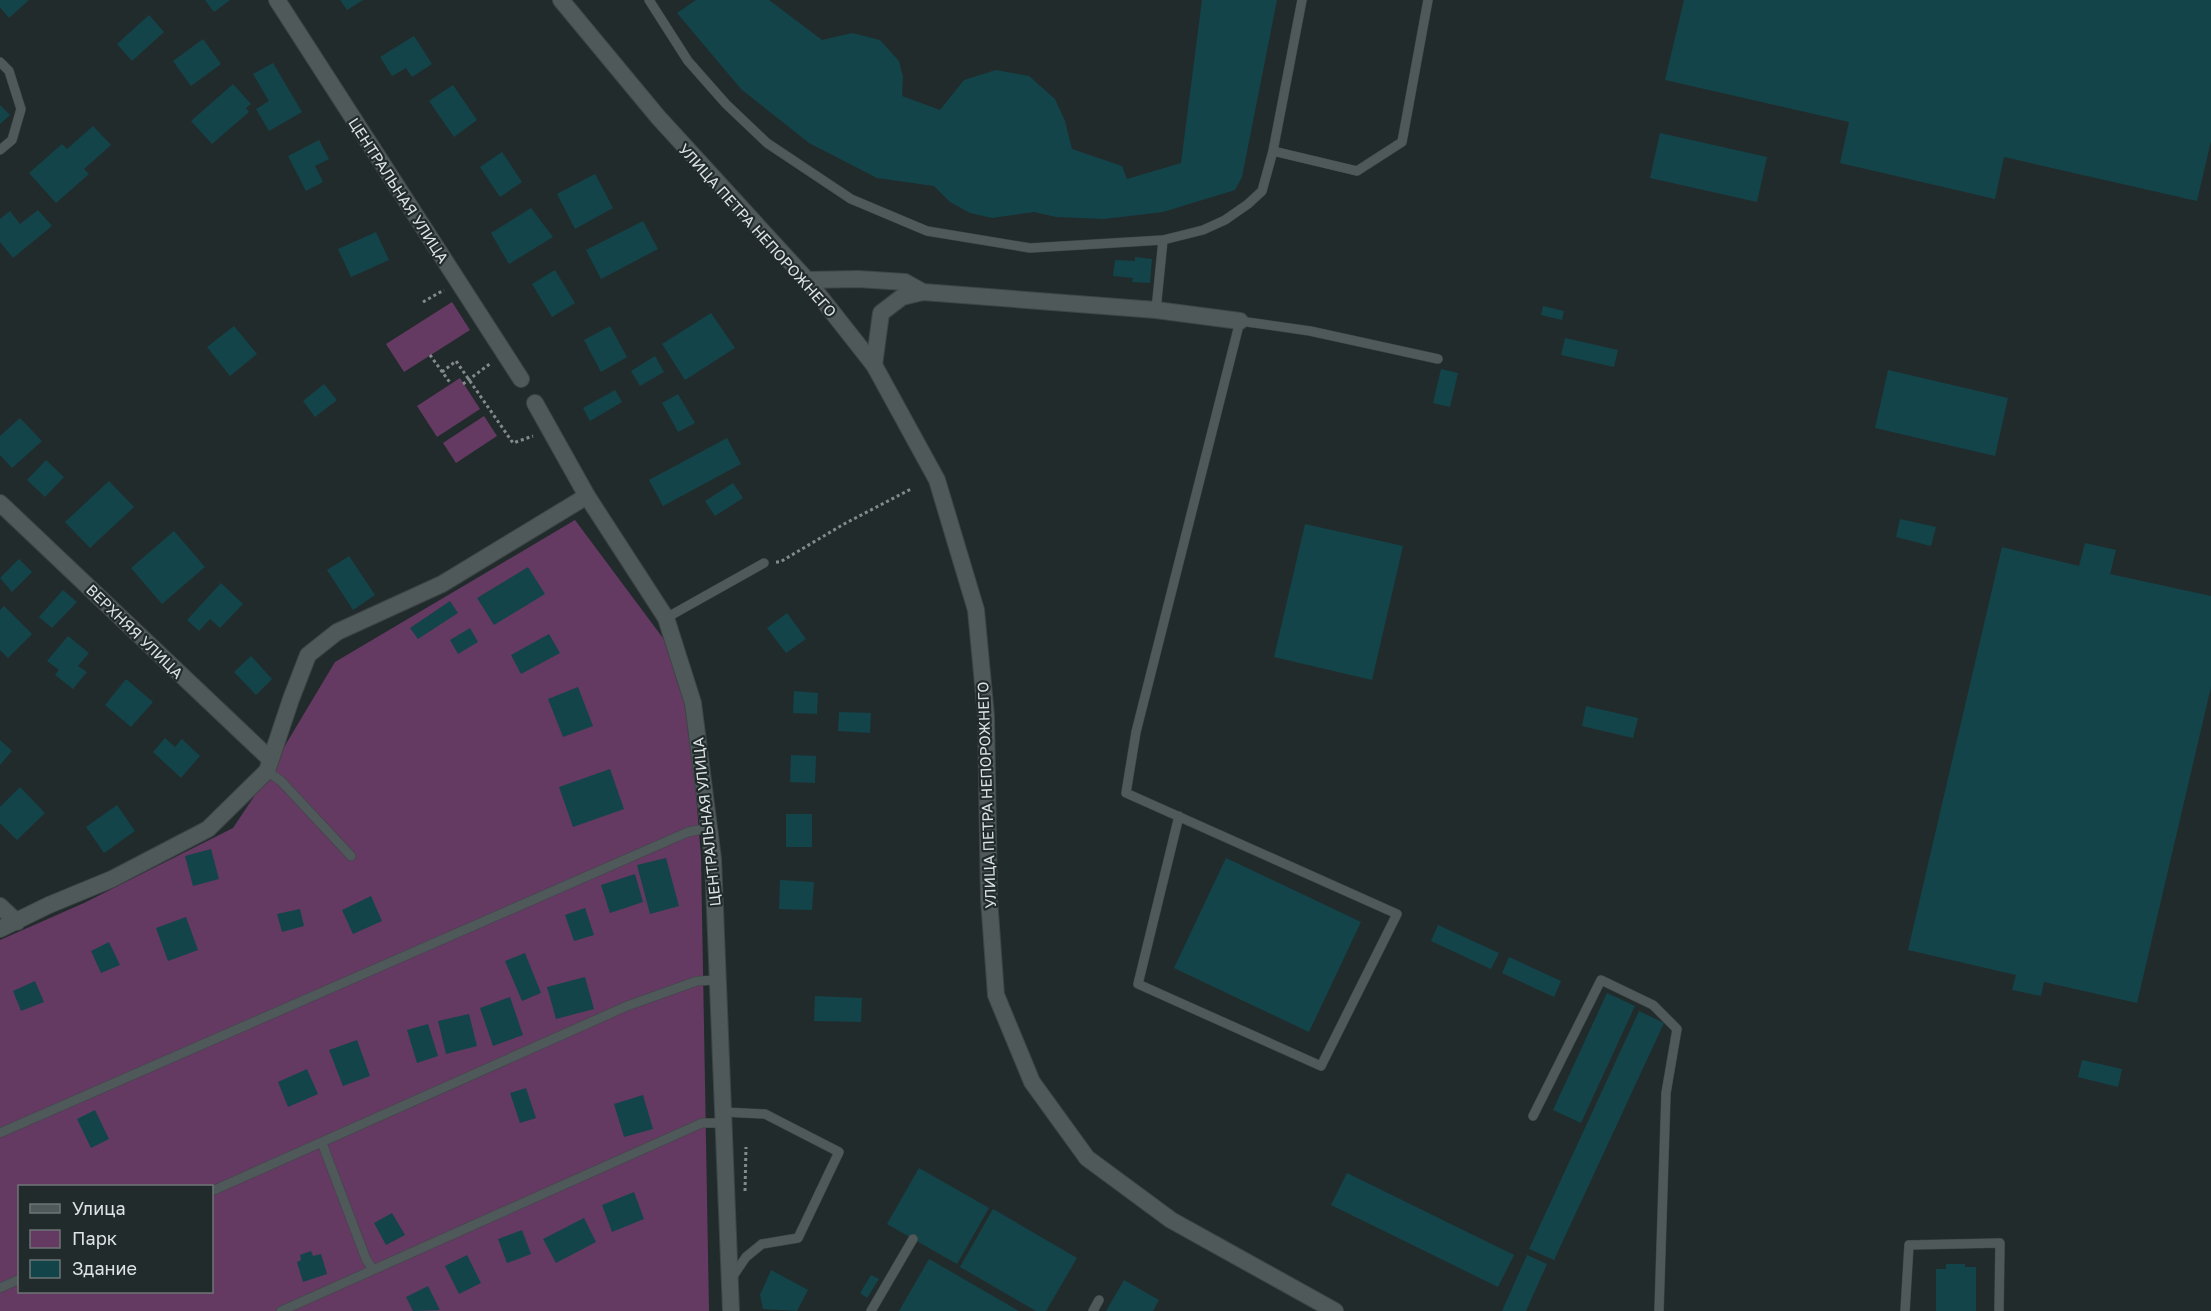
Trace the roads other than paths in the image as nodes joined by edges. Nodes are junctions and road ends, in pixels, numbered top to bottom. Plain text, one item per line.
1 (277, 0) edge
2 (561, 0) edge
3 (649, 0) edge
4 (1302, 0) edge
5 (1428, 0) edge
6 (0, 62) edge
7 (0, 150) edge
8 (1273, 151) junction
9 (1163, 240) junction
10 (807, 280) junction
11 (922, 292) junction
12 (1156, 310) junction
13 (1240, 321) junction
14 (1438, 359) dead end
15 (874, 365) junction
16 (521, 379) dead end
17 (535, 404) dead end
18 (587, 496) junction
19 (0, 503) edge
20 (764, 563) road end
21 (666, 618) junction
22 (269, 765) junction
23 (1179, 816) junction
24 (709, 828) junction
25 (351, 856) dead end
26 (0, 906) edge
27 (17, 922) junction
28 (0, 929) edge
29 (718, 980) junction
30 (1533, 1116) dead end
31 (723, 1117) junction
32 (0, 1133) edge
33 (322, 1143) junction
34 (213, 1191) edge
35 (913, 1239) dead end
36 (374, 1270) junction
37 (18, 1280) edge
38 (729, 1281) junction
39 (0, 1288) edge
40 (1099, 1300) dead end
41 (281, 1311) edge
42 (731, 1311) edge
43 (871, 1311) edge
44 (1093, 1311) edge
45 (1335, 1311) edge
46 (1659, 1311) edge
47 (1905, 1311) edge
48 (1999, 1311) edge

1 - 16 street, ЦЕНТРАЛЬНАЯ УЛИЦА
2 - 10 street, УЛИЦА ПЕТРА НЕПОРОЖНЕГО
3 - 9 lane
4 - 8 lane
5 - 8 lane
6 - 7 lane
8 - 9 lane
9 - 12 lane
10 - 11 street
10 - 15 street, УЛИЦА ПЕТРА НЕПОРОЖНЕГО
11 - 12 street
11 - 15 street
12 - 13 street
13 - 14 lane
13 - 23 lane
15 - 45 street, УЛИЦА ПЕТРА НЕПОРОЖНЕГО
17 - 18 street, ЦЕНТРАЛЬНАЯ УЛИЦА
18 - 21 street, ЦЕНТРАЛЬНАЯ УЛИЦА
18 - 22 street
19 - 22 street, ВЕРХНЯЯ УЛИЦА
20 - 21 lane
21 - 24 street, ЦЕНТРАЛЬНАЯ УЛИЦА
22 - 25 lane
22 - 27 street
23 - 23 lane
24 - 29 street, ЦЕНТРАЛЬНАЯ УЛИЦА
24 - 32 lane
26 - 27 street
27 - 28 street
29 - 31 street, ЦЕНТРАЛЬНАЯ УЛИЦА
29 - 33 lane
30 - 46 lane
31 - 36 lane
31 - 38 street, ЦЕНТРАЛЬНАЯ УЛИЦА
31 - 38 lane
33 - 34 lane
33 - 36 lane
35 - 43 lane
36 - 41 lane
37 - 39 lane
38 - 42 street, ЦЕНТРАЛЬНАЯ УЛИЦА
40 - 44 lane
47 - 48 lane

